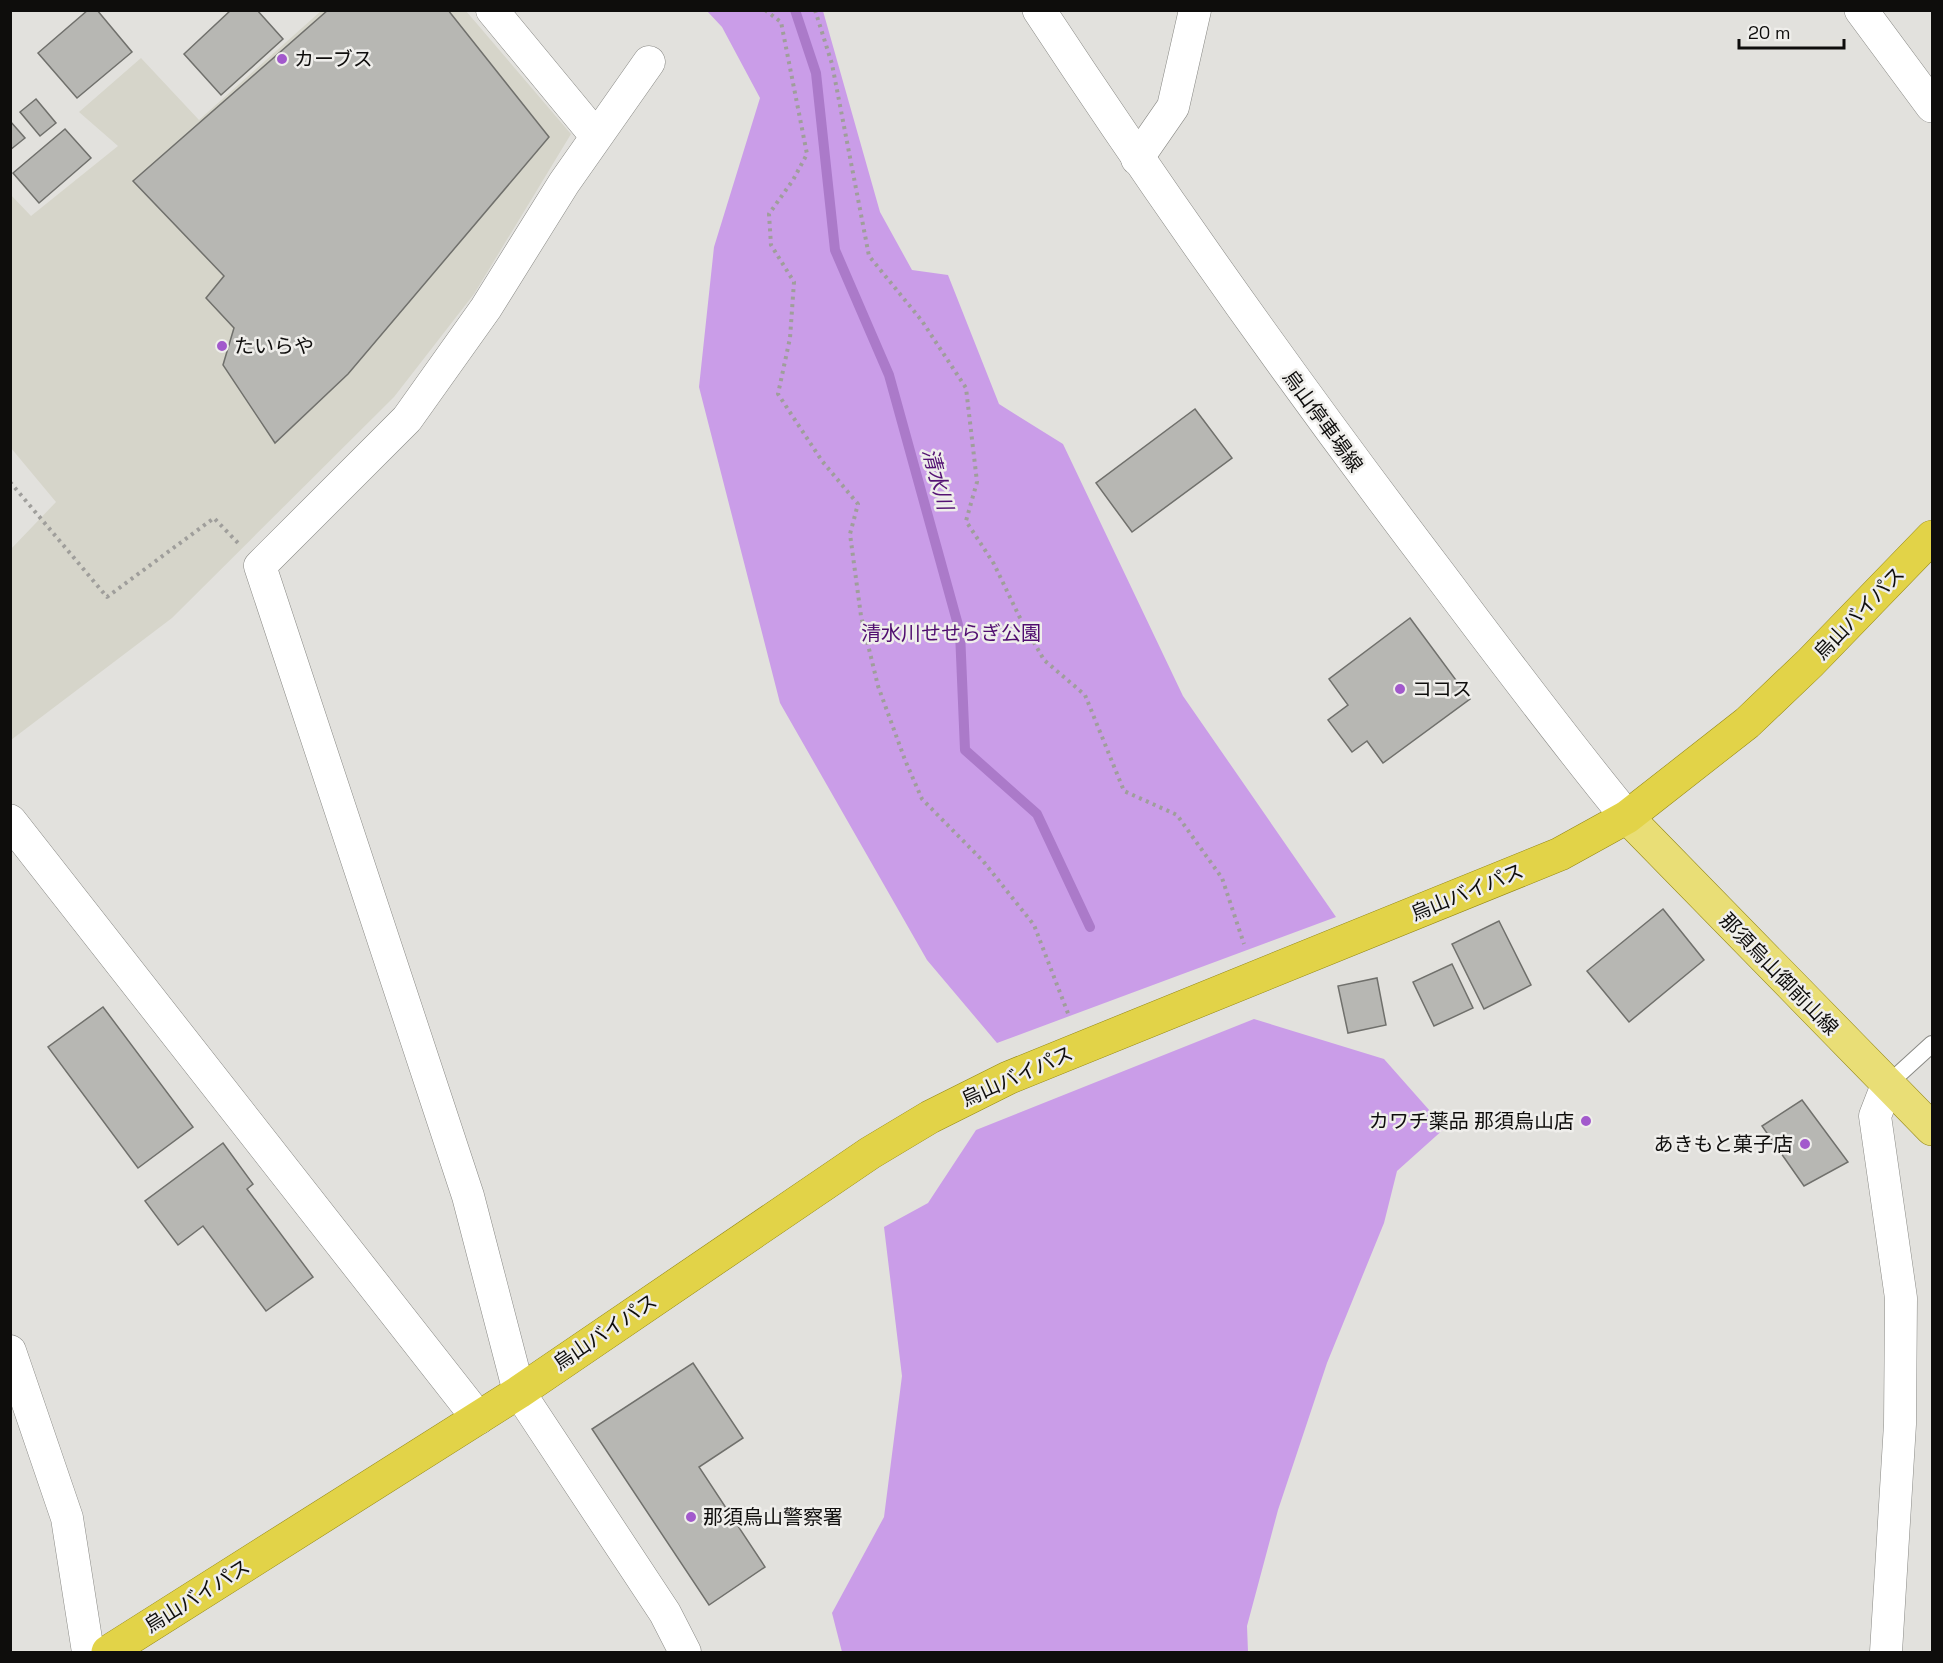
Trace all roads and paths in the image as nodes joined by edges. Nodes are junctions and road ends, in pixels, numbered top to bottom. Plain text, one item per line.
1 (492, 10) edge
2 (765, 10) edge
3 (815, 10) edge
4 (1039, 10) edge
5 (1195, 10) edge
6 (1861, 10) edge
7 (649, 62) dead end
8 (1932, 106) edge
9 (596, 136) junction
10 (1137, 159) junction
11 (10, 482) edge
12 (1932, 537) edge
13 (260, 566) junction
14 (1627, 817) junction
15 (10, 821) edge
16 (1257, 977) junction
17 (1932, 1044) edge
18 (1082, 1047) junction
19 (1887, 1085) junction
20 (1932, 1129) edge
21 (10, 1351) edge
22 (519, 1392) junction
23 (478, 1418) junction
24 (88, 1653) edge
25 (108, 1653) edge
26 (685, 1653) edge
27 (1886, 1653) edge

1 - 9 street
2 - 18 path
3 - 16 path
4 - 10 main road, 烏山停車場線
5 - 10 street
6 - 8 main road
7 - 9 street
9 - 13 street
10 - 14 main road, 烏山停車場線
11 - 13 path
12 - 14 highway, 烏山バイパス
13 - 22 street
14 - 16 highway, 烏山バイパス
14 - 19 main road, 那須烏山御前山線
15 - 23 main road
16 - 18 highway, 烏山バイパス
17 - 19 lane
18 - 22 highway, 烏山バイパス
19 - 20 main road, 那須烏山御前山線
19 - 27 street
21 - 24 street
22 - 23 highway, 烏山バイパス
22 - 26 street
23 - 25 highway, 烏山バイパス

